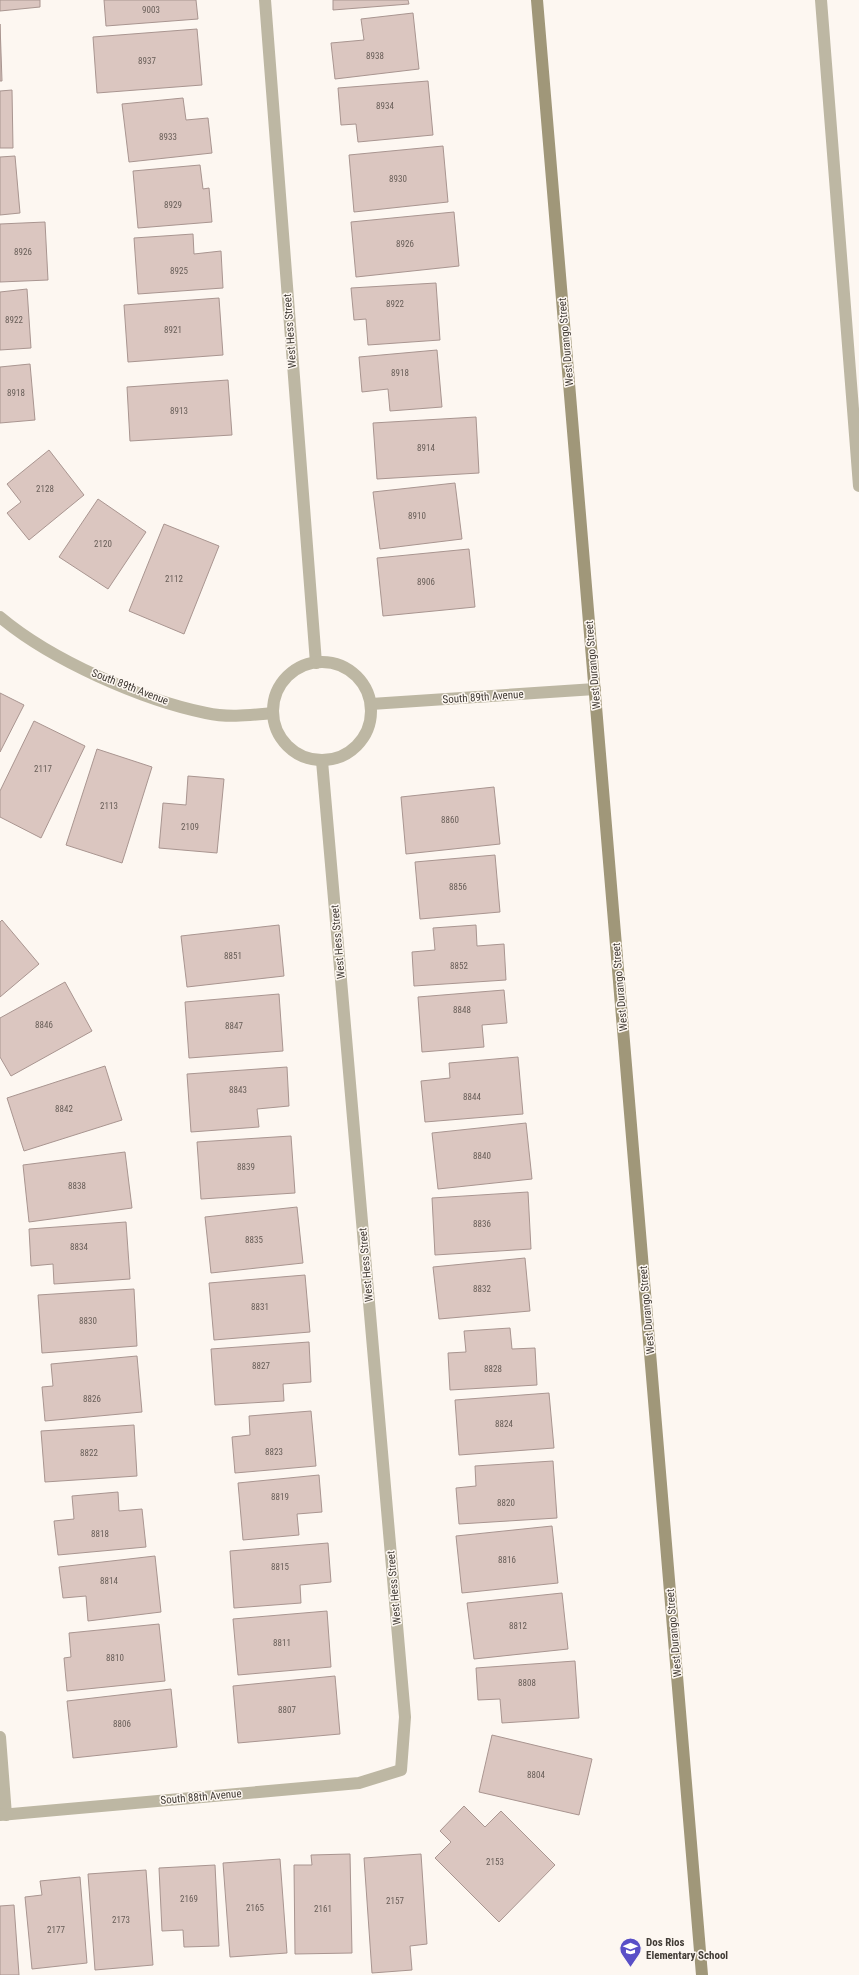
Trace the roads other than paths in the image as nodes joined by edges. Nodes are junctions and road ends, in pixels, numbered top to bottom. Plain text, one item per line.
1 (264, 0) edge
2 (537, 0) edge
3 (820, 0) edge
4 (859, 486) edge
5 (0, 617) edge
6 (316, 662) junction
7 (595, 689) junction
8 (371, 704) junction
9 (273, 713) junction
10 (322, 760) junction
11 (0, 1737) edge
12 (401, 1770) joint
13 (3, 1815) edge
14 (702, 1975) edge

1 - 6 street, West Hess Street
2 - 7 street, West Durango Street
3 - 4 street
5 - 9 street, South 89th Avenue
6 - 8 street
6 - 9 street
7 - 8 street, South 89th Avenue
7 - 14 street, West Durango Street
8 - 10 street
9 - 10 street
10 - 12 street, West Hess Street
11 - 13 street
12 - 13 street, South 88th Avenue

